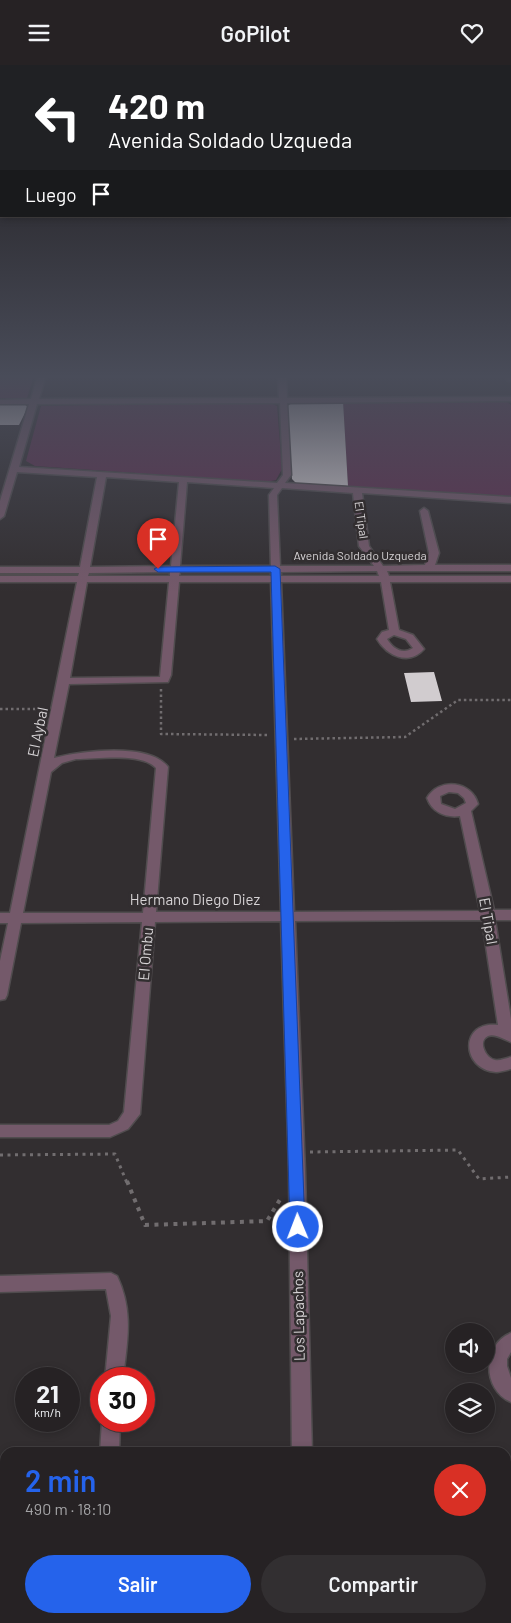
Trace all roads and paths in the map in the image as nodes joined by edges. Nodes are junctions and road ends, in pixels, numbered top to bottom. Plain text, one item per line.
1 (20, 448) edge
2 (286, 448) edge
3 (14, 469) junction
4 (102, 474) junction
5 (184, 479) junction
6 (279, 486) junction
7 (357, 490) junction
8 (510, 503) edge
9 (424, 511) dead end
10 (0, 516) edge
11 (381, 569) junction
12 (429, 569) junction
13 (511, 569) edge
14 (0, 570) edge
15 (84, 574) junction
16 (176, 574) junction
17 (276, 574) junction
18 (0, 579) edge
19 (385, 579) junction
20 (511, 579) edge
21 (394, 631) dead end
22 (162, 680) junction
23 (64, 681) junction
24 (511, 699) edge
25 (0, 709) edge
26 (59, 709) junction
27 (281, 737) junction
28 (46, 770) junction
29 (465, 811) dead end
30 (488, 915) junction
31 (511, 915) edge
32 (288, 916) junction
33 (150, 917) junction
34 (0, 918) edge
35 (16, 918) junction
36 (0, 995) edge
37 (508, 1035) edge
38 (511, 1063) edge
39 (0, 1131) edge
40 (0, 1155) edge
41 (297, 1171) junction
42 (511, 1177) edge
43 (282, 1196) dead end
44 (0, 1284) edge
45 (511, 1341) edge
46 (115, 1367) edge
47 (511, 1393) edge
48 (110, 1432) edge
49 (109, 1447) edge
50 (302, 1447) edge

1 - 3 street
2 - 6 street, Los Lapachos
3 - 4 street
3 - 10 street
4 - 5 street
4 - 15 street, El Aybal
5 - 6 street
5 - 16 street
6 - 7 street
6 - 17 street, Los Lapachos
7 - 8 street
7 - 11 street, El Tipal
9 - 12 street
11 - 12 street, Avenida Soldado Uzqueda
11 - 17 street, Avenida Soldado Uzqueda
11 - 19 street, El Tipal
12 - 13 street, Avenida Soldado Uzqueda
14 - 15 street, Avenida Soldado Uzqueda
15 - 16 street, Avenida Soldado Uzqueda
15 - 18 street, Avenida Soldado Uzqueda
15 - 23 street, El Aybal
16 - 17 street, Avenida Soldado Uzqueda
16 - 22 street
17 - 19 street, Avenida Soldado Uzqueda
17 - 27 street, Los Lapachos
19 - 20 street, Avenida Soldado Uzqueda
19 - 21 street, El Tipal
22 - 23 street
22 - 27 path
23 - 26 street, El Aybal
24 - 27 path
25 - 26 path
26 - 28 street, El Aybal
27 - 32 street, Los Lapachos
28 - 33 street, El Ombu
28 - 35 street, El Aybal
29 - 30 street, El Tipal
30 - 31 street, Hermano Diego Diez
30 - 32 street, Hermano Diego Diez
30 - 37 street, El Tipal
32 - 33 street, Hermano Diego Diez
32 - 41 street, Los Lapachos
33 - 35 street, Hermano Diego Diez
33 - 39 street, El Ombu
34 - 35 street, Hermano Diego Diez
35 - 36 street, El Aybal
37 - 38 street, El Tipal
40 - 43 path
41 - 42 path
41 - 50 street, Los Lapachos
44 - 46 street
45 - 47 street
48 - 49 street

